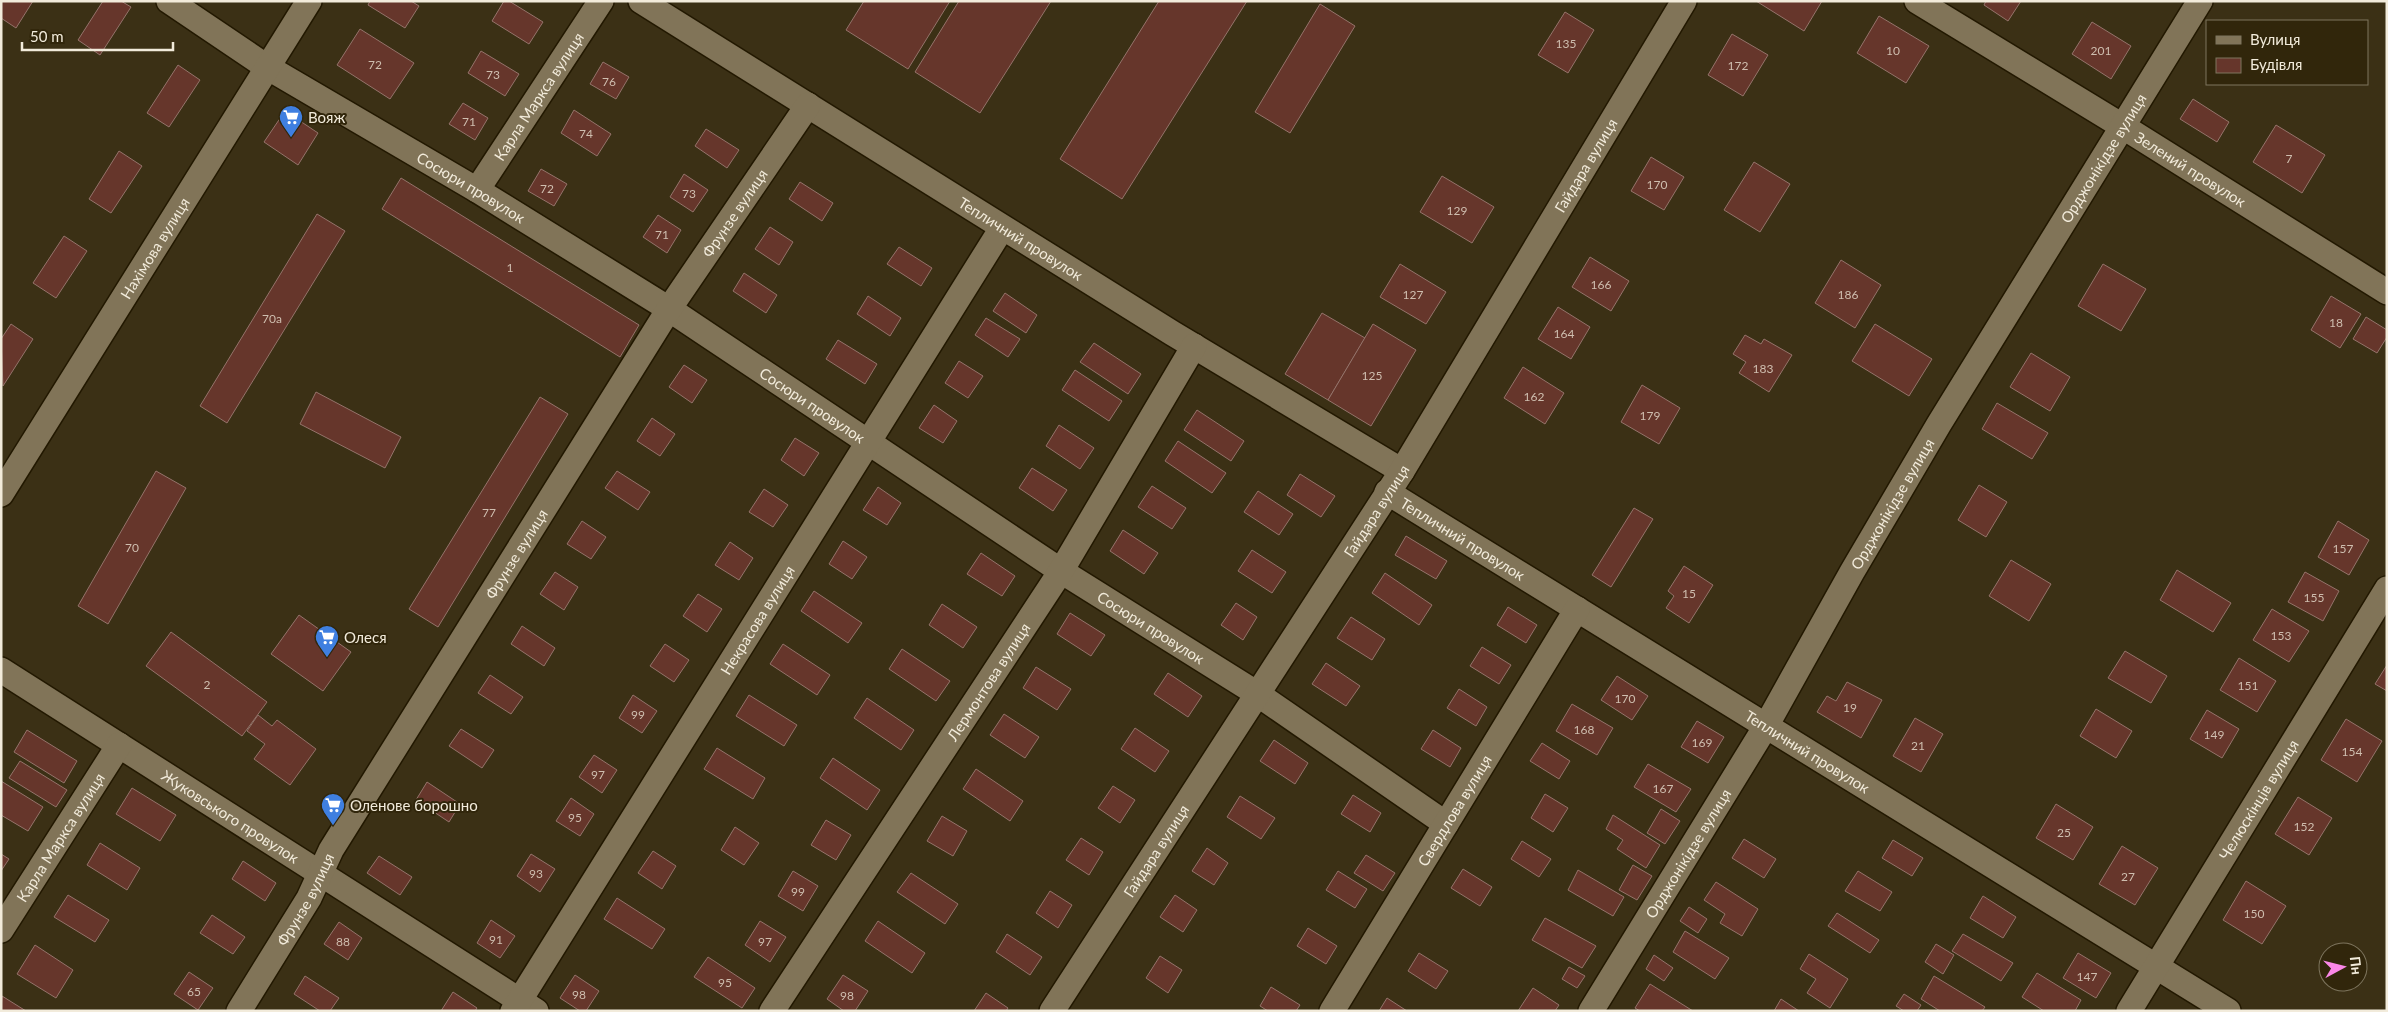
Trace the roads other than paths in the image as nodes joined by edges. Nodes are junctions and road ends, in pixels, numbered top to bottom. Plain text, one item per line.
1 (170, 1) edge
2 (309, 1) edge
3 (601, 1) edge
4 (641, 1) edge
5 (1684, 1) edge
6 (2200, 1) edge
7 (1923, 3) edge
8 (268, 67) junction
9 (808, 104) junction
10 (2122, 126) junction
11 (477, 190) junction
12 (1002, 228) junction
13 (2387, 292) edge
14 (669, 309) junction
15 (1194, 346) junction
16 (866, 443) junction
17 (1402, 471) junction
18 (1387, 492) junction
19 (1, 494) edge
20 (1061, 572) junction
21 (2387, 589) edge
22 (1577, 610) junction
23 (1, 670) edge
24 (1256, 693) junction
25 (1766, 726) junction
26 (119, 745) junction
27 (1446, 824) junction
28 (322, 873) junction
29 (1, 930) edge
30 (2156, 966) junction
31 (523, 1007) edge
32 (239, 1011) edge
33 (772, 1011) edge
34 (1052, 1011) edge
35 (1332, 1011) edge
36 (1591, 1011) edge
37 (2129, 1011) edge
38 (2228, 1011) edge

1 - 8 street, Сосюри провулок
2 - 8 street, Нахімова вулиця
3 - 11 street, Карла Маркса вулиця
4 - 9 street, Тепличний провулок
5 - 17 street, Гайдара вулиця
6 - 10 street, Орджонікідзе вулиця
7 - 10 street, Зелений провулок
8 - 11 street, Сосюри провулок
8 - 19 street, Нахімова вулиця
9 - 12 street, Тепличний провулок
9 - 14 street, Фрунзе вулиця
10 - 13 street, Зелений провулок
10 - 25 street, Орджонікідзе вулиця
11 - 14 street, Сосюри провулок
12 - 15 street, Тепличний провулок
12 - 16 street, Некрасова вулиця
14 - 16 street, Сосюри провулок
14 - 28 street, Фрунзе вулиця
15 - 17 street, Тепличний провулок
15 - 20 street, Лермонтова вулиця
16 - 20 street, Сосюри провулок
16 - 31 street, Некрасова вулиця
17 - 18 street, Гайдара вулиця
18 - 22 street, Тепличний провулок
18 - 24 street, Гайдара вулиця
20 - 24 street, Сосюри провулок
20 - 33 street, Лермонтова вулиця
21 - 30 street, Челюскінців вулиця
22 - 25 street, Тепличний провулок
22 - 27 street, Свердлова вулиця
23 - 26 street, Жуковського провулок
24 - 27 street, Сосюри провулок
24 - 34 street, Гайдара вулиця
25 - 30 street, Тепличний провулок
25 - 36 street, Орджонікідзе вулиця
26 - 28 street, Жуковського провулок
26 - 29 street, Карла Маркса вулиця
27 - 35 street, Свердлова вулиця
28 - 31 street, Жуковського провулок
28 - 32 street, Фрунзе вулиця
30 - 37 street, Челюскінців вулиця
30 - 38 street, Тепличний провулок

